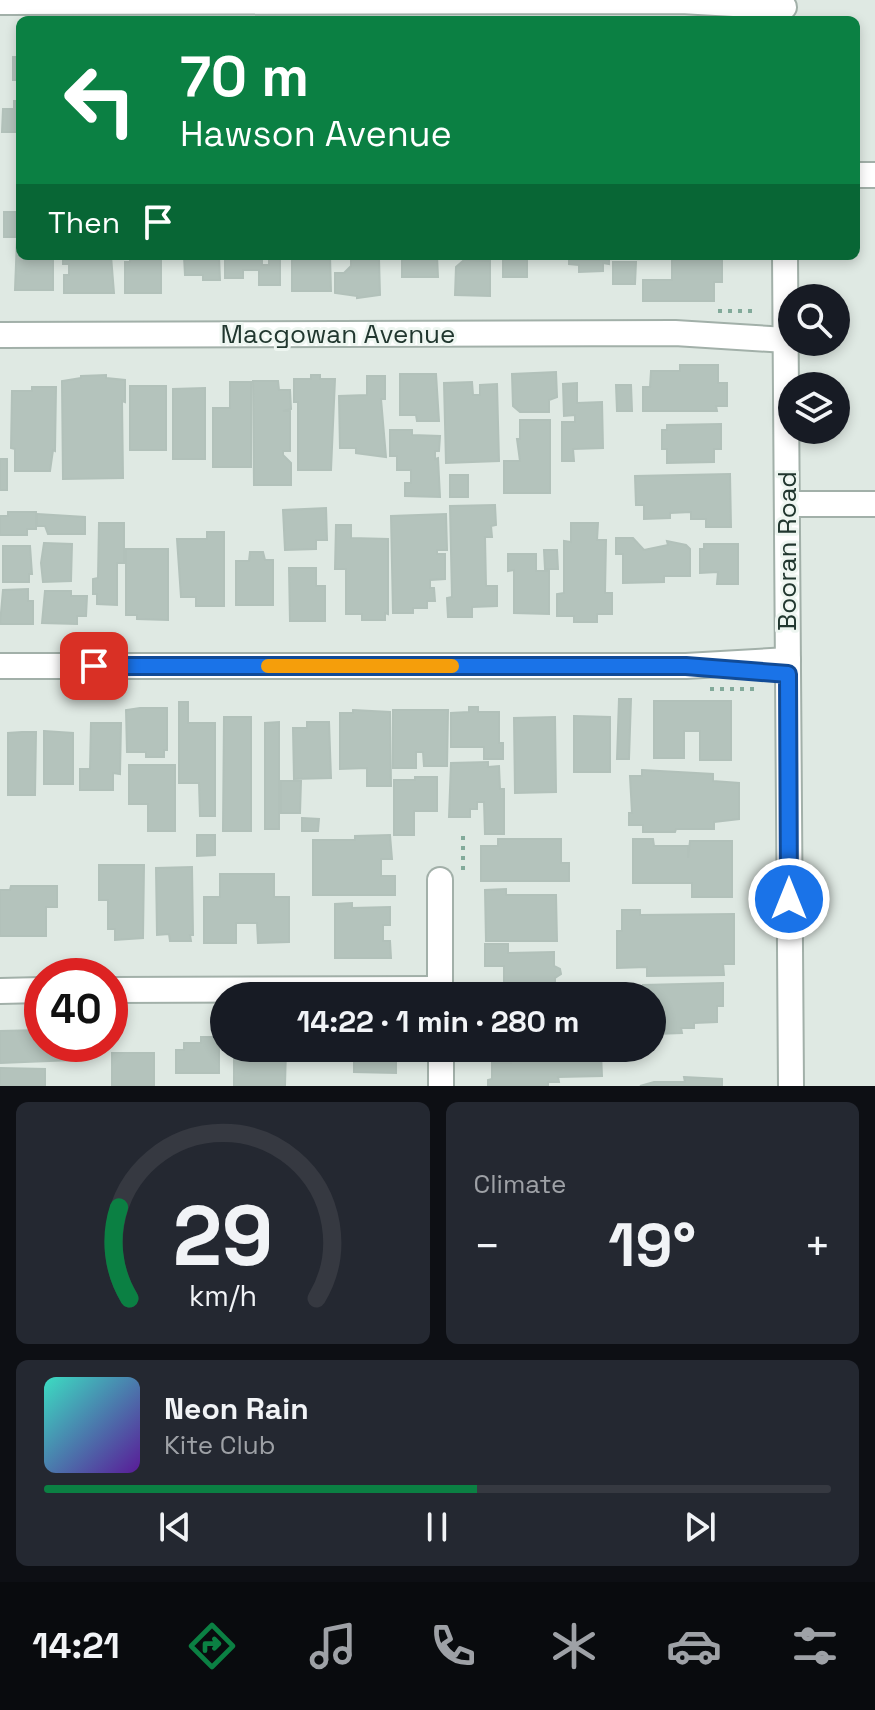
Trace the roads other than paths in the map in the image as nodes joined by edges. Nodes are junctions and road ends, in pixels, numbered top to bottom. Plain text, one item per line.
1 (686, 1) edge
2 (0, 2) edge
3 (784, 9) edge
4 (785, 260) edge
5 (785, 284) edge
6 (778, 331) edge
7 (0, 335) edge
8 (786, 356) edge
9 (787, 504) junction
10 (875, 504) edge
11 (0, 666) edge
12 (788, 667) junction
13 (440, 880) dead end
14 (440, 982) edge
15 (24, 990) edge
16 (128, 990) edge
17 (0, 991) edge
18 (210, 991) edge
19 (441, 1062) edge
20 (441, 1086) edge
21 (791, 1086) edge

1 - 2 street
1 - 3 street
4 - 5 street, Booran Road
6 - 7 street, Macgowan Avenue
8 - 9 street, Booran Road
9 - 10 street
9 - 12 street, Booran Road
11 - 12 street
12 - 21 street, Booran Road
13 - 14 street
15 - 17 street
16 - 18 street
19 - 20 street

